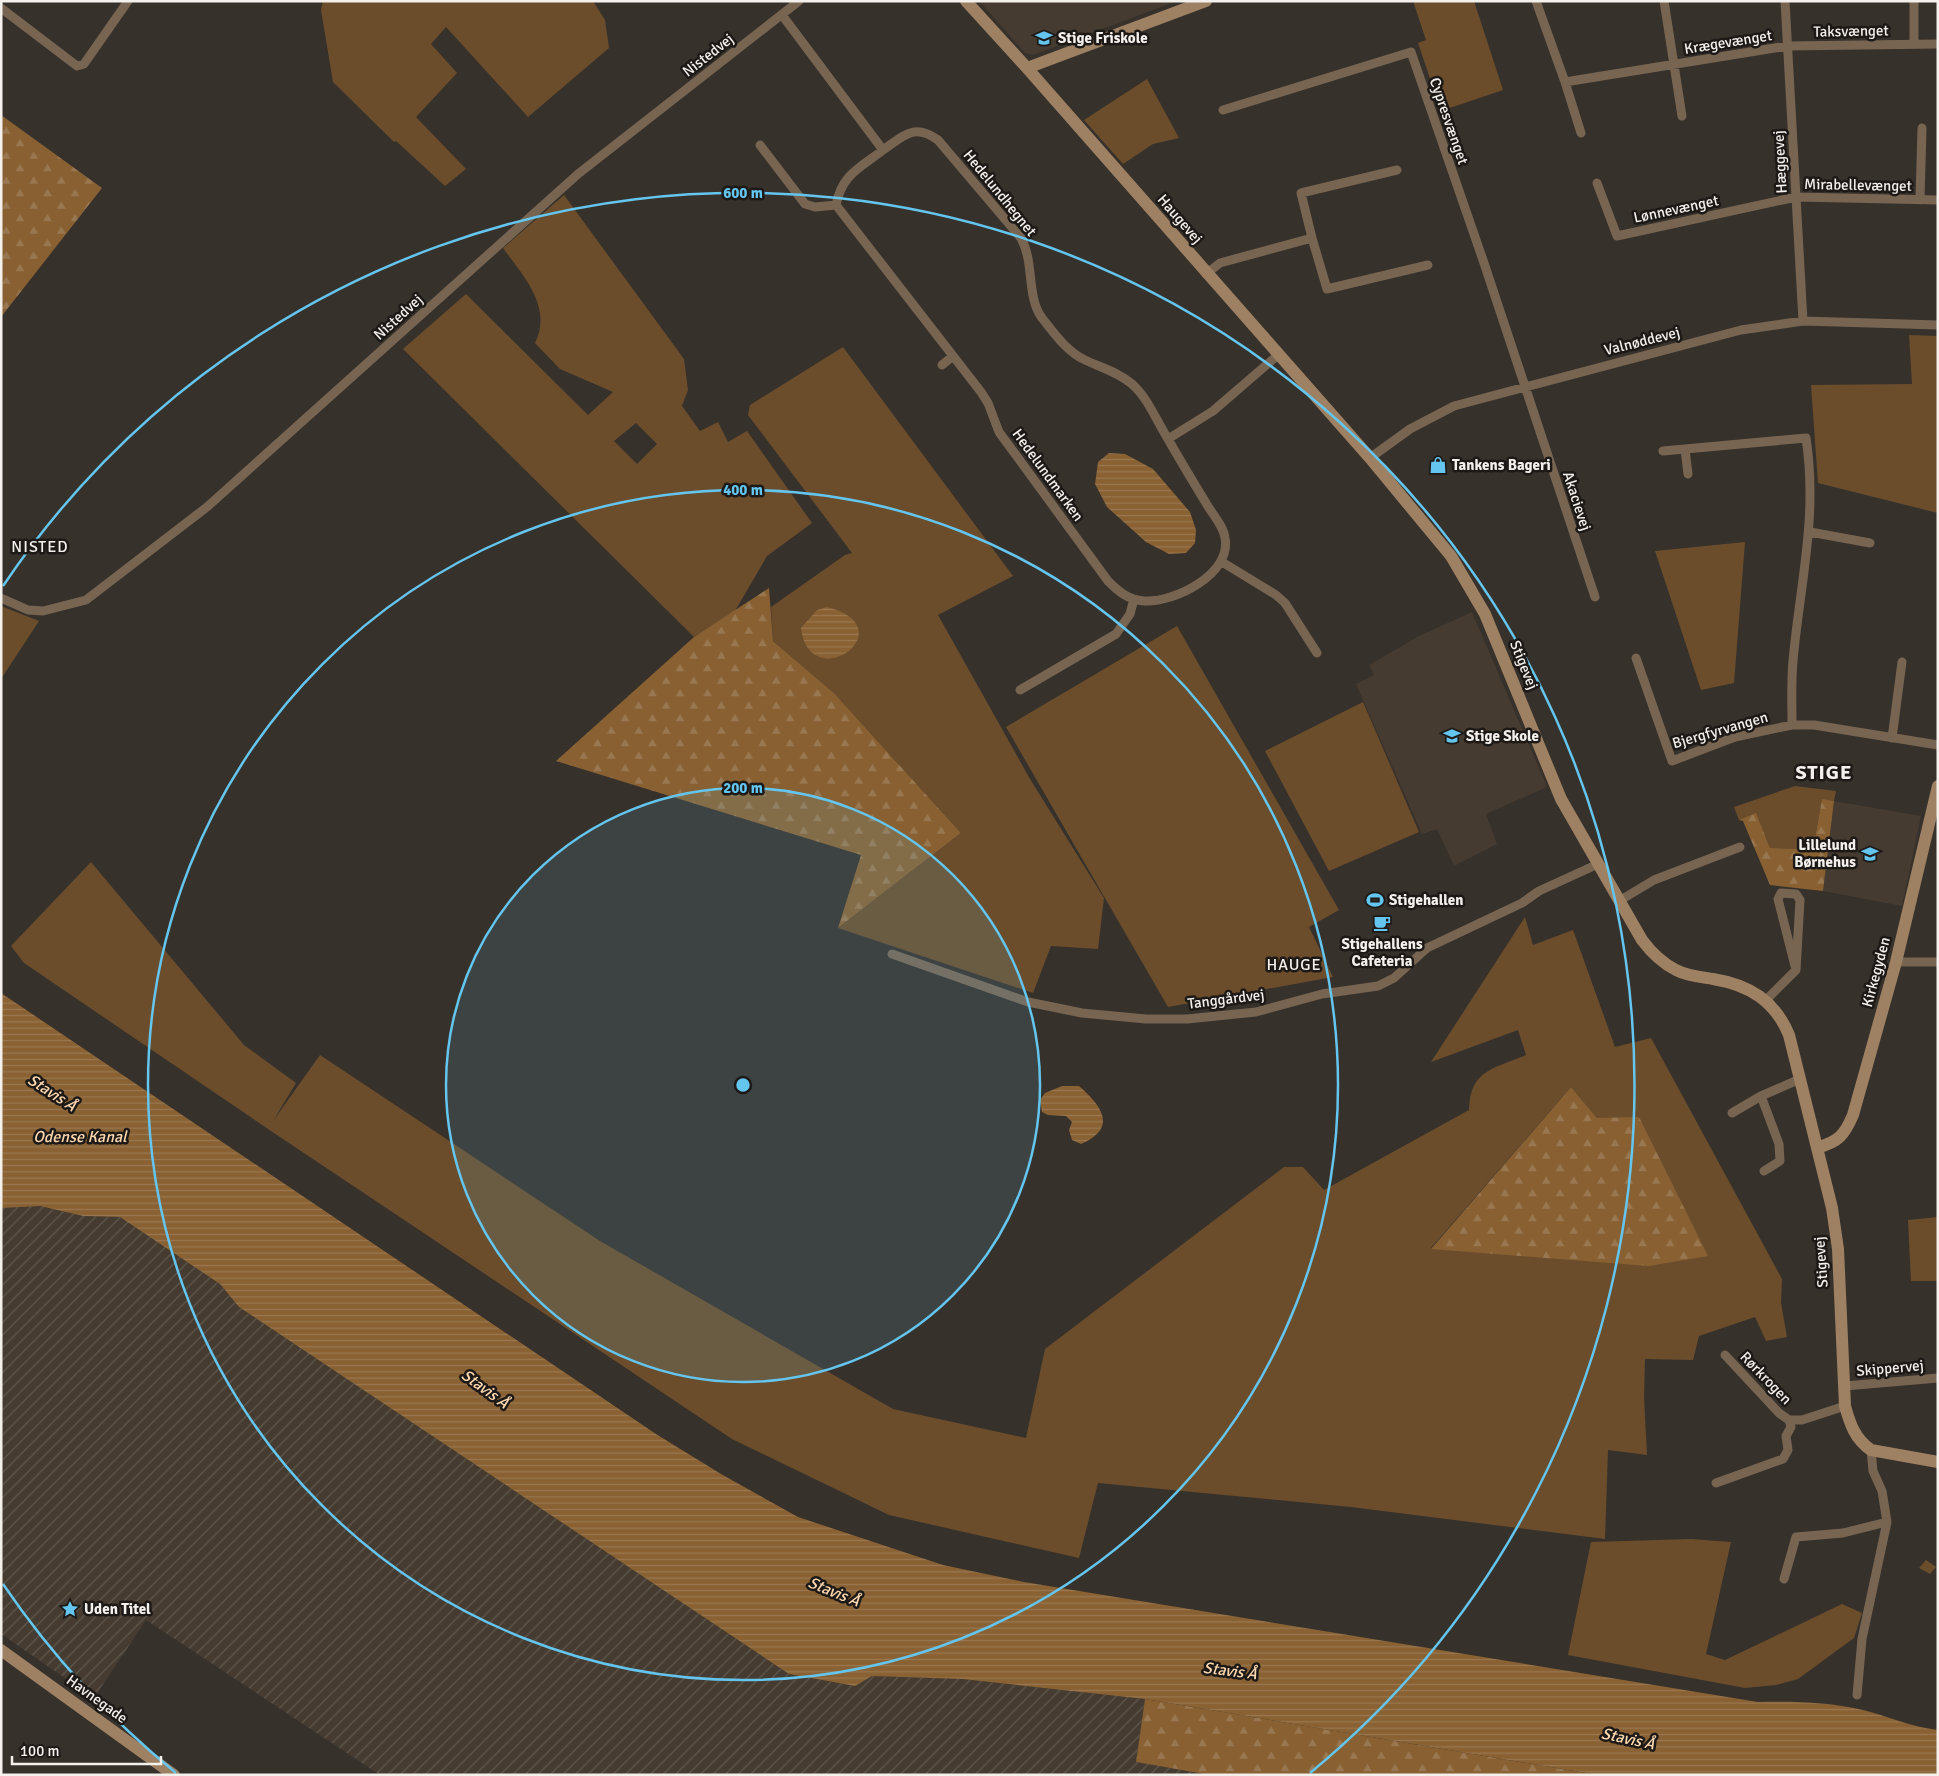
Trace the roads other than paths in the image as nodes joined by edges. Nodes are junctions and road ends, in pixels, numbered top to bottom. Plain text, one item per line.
1 (128, 1) edge
2 (799, 1) edge
3 (966, 1) edge
4 (1206, 1) edge
5 (1536, 1) edge
6 (1664, 1) edge
7 (1785, 1) edge
8 (1914, 1) edge
9 (1, 8) edge
10 (782, 15) junction
11 (1914, 44) junction
12 (1938, 44) edge
13 (1787, 46) junction
14 (1674, 64) junction
15 (1027, 68) junction
16 (1565, 82) junction
17 (1223, 110) dead end
18 (1682, 116) dead end
19 (1922, 128) dead end
20 (1581, 133) dead end
21 (760, 145) dead end
22 (884, 150) junction
23 (1397, 170) dead end
24 (1597, 183) dead end
25 (1796, 197) junction
26 (1920, 200) junction
27 (1938, 200) edge
28 (836, 204) junction
29 (1312, 238) junction
30 (1428, 265) dead end
31 (1206, 274) junction
32 (1803, 321) junction
33 (1938, 325) edge
34 (1278, 355) junction
35 (953, 356) junction
36 (942, 365) dead end
37 (1524, 386) junction
38 (1168, 439) junction
39 (1685, 449) junction
40 (1664, 451) dead end
41 (1370, 458) junction
42 (1688, 474) dead end
43 (1810, 532) junction
44 (1870, 543) dead end
45 (1222, 562) junction
46 (1595, 597) dead end
47 (1, 598) edge
48 (1139, 600) junction
49 (1318, 653) dead end
50 (1636, 658) dead end
51 (1902, 662) dead end
52 (1020, 690) dead end
53 (1792, 726) junction
54 (1892, 738) junction
55 (1938, 745) edge
56 (1938, 786) edge
57 (1936, 804) edge
58 (1740, 847) dead end
59 (1598, 864) junction
60 (1619, 902) junction
61 (892, 954) dead end
62 (1896, 962) junction
63 (1938, 962) edge
64 (1796, 970) junction
65 (1766, 1000) junction
66 (1800, 1080) junction
67 (1761, 1096) junction
68 (1732, 1113) dead end
69 (1817, 1148) junction
70 (1764, 1171) dead end
71 (1725, 1355) dead end
72 (1938, 1378) edge
73 (1845, 1386) junction
74 (1845, 1406) junction
75 (1789, 1420) junction
76 (1872, 1450) junction
77 (1938, 1462) edge
78 (1716, 1483) dead end
79 (1887, 1522) junction
80 (1784, 1579) dead end
81 (1, 1650) edge
82 (1857, 1696) dead end
83 (174, 1775) edge

1 - 9 street
2 - 10 street, Nistedvej
3 - 15 street, Haugevej
4 - 15 street
5 - 16 street
6 - 14 street, Krægevænget
7 - 13 street, Hæggevej
8 - 11 street
10 - 22 street
10 - 47 street, Nistedvej
11 - 12 street, Taksvænget
11 - 13 street, Taksvænget
13 - 14 street, Krægevænget
13 - 25 street, Hæggevej
14 - 16 street, Krægevænget
14 - 18 street, Krægevænget
15 - 31 street, Haugevej
16 - 20 street
17 - 37 street, Cypresvænget
19 - 26 street, Mirabellevænget
21 - 28 street
22 - 28 street
22 - 38 street, Hedelundhegnet
23 - 29 street
24 - 25 street, Lønnevænget
25 - 26 street, Mirabellevænget
25 - 32 street, Hæggevej
26 - 27 street, Mirabellevænget
28 - 35 street, Hedelundmarken
29 - 30 street
29 - 31 street
31 - 34 street, Haugevej
32 - 33 street, Valnøddevej
32 - 37 street, Valnøddevej
34 - 38 street
34 - 41 street, Haugevej
35 - 36 street
35 - 48 street, Hedelundmarken
37 - 41 street, Valnøddevej
37 - 46 street, Akacievej
38 - 45 street, Hedelundhegnet
39 - 40 street, Bjergfyrvangen
39 - 42 street
39 - 43 street, Bjergfyrvangen
41 - 59 street, Stigevej
43 - 44 street
43 - 53 street, Bjergfyrvangen
45 - 48 street
45 - 49 street
48 - 52 street
50 - 53 street, Bjergfyrvangen
51 - 54 street
53 - 54 street, Bjergfyrvangen
54 - 55 street, Bjergfyrvangen
56 - 57 street, Kirkegyden
57 - 62 street, Kirkegyden
58 - 60 street
59 - 60 street, Stigevej
59 - 61 street, Tanggårdvej
60 - 65 street, Stigevej
62 - 63 street
62 - 69 street, Kirkegyden
64 - 64 street
64 - 65 street
65 - 66 street, Stigevej
66 - 67 street
66 - 69 street, Stigevej
67 - 68 street
67 - 70 street
69 - 73 street, Stigevej
71 - 75 street, Rørkrogen
72 - 73 street, Skippervej
73 - 74 street, Stigevej
74 - 75 street, Rørkrogen
74 - 76 street, Stigevej
75 - 78 street, Rørkrogen
76 - 77 street
76 - 79 street
79 - 80 street
79 - 82 street
81 - 83 street, Havnegade

